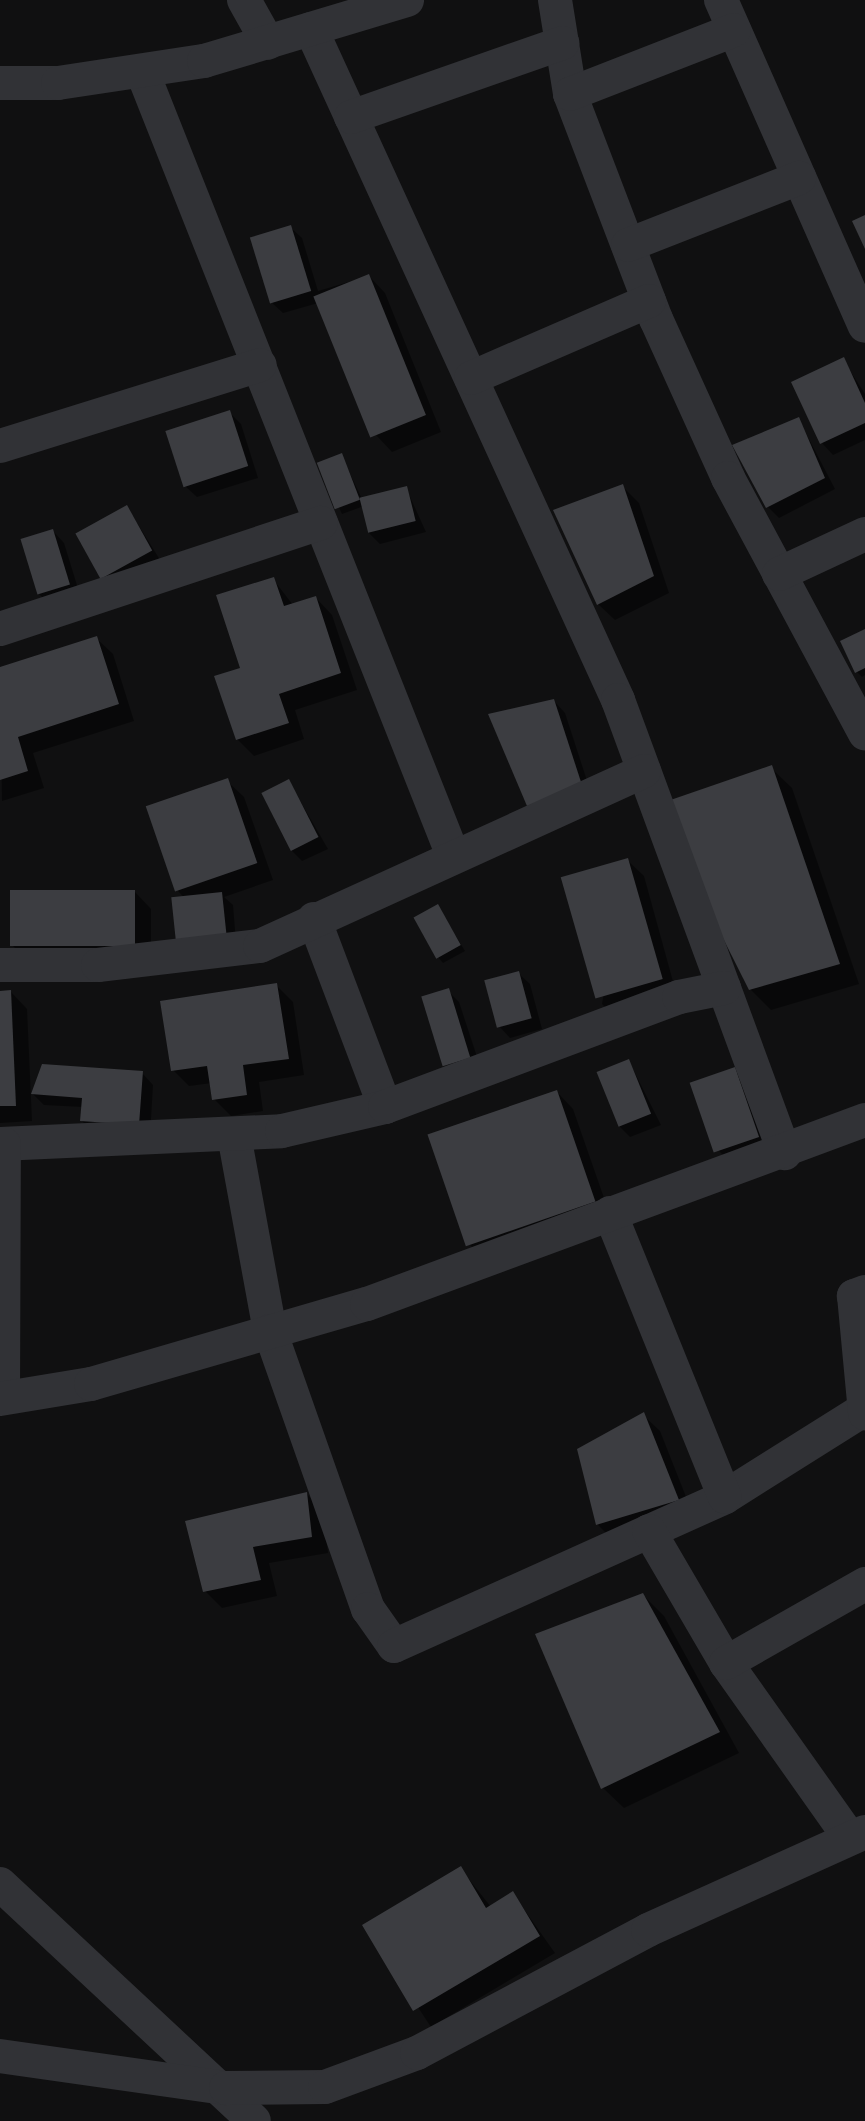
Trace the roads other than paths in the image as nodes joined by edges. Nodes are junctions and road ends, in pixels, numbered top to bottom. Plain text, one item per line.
1 (244, 0) edge
2 (407, 0) edge
3 (555, 0) edge
4 (727, 15) edge
5 (311, 29) junction
6 (268, 43) junction
7 (562, 43) junction
8 (142, 71) junction
9 (0, 83) edge
10 (570, 94) junction
11 (351, 117) junction
12 (799, 178) junction
13 (628, 245) junction
14 (649, 301) junction
15 (865, 326) edge
16 (260, 365) junction
17 (471, 378) junction
18 (0, 446) edge
19 (321, 523) junction
20 (865, 534) edge
21 (779, 574) junction
22 (0, 629) edge
23 (865, 734) edge
24 (644, 771) junction
25 (452, 853) junction
26 (314, 919) junction
27 (0, 965) edge
28 (724, 988) junction
29 (385, 1107) junction
30 (865, 1120) edge
31 (234, 1135) junction
32 (2, 1144) edge
33 (785, 1153) junction
34 (610, 1213) junction
35 (865, 1292) edge
36 (270, 1331) junction
37 (2, 1398) edge
38 (865, 1411) edge
39 (725, 1497) junction
40 (649, 1531) junction
41 (865, 1584) edge
42 (726, 1663) junction
43 (857, 1835) edge
44 (0, 1884) edge
45 (0, 2056) edge
46 (226, 2088) junction
47 (254, 2121) edge

1 - 6 street
2 - 5 street
3 - 7 street
4 - 10 street
4 - 12 street
5 - 6 street
5 - 11 street
6 - 8 street
7 - 10 street
7 - 11 street
8 - 9 street
8 - 16 street
10 - 13 street
11 - 17 street
12 - 13 street
12 - 15 street
13 - 14 street
14 - 17 street
14 - 21 street
16 - 18 street
16 - 19 street
17 - 24 street
19 - 22 street
19 - 25 street
20 - 21 street
21 - 23 street
24 - 25 street
24 - 28 street
25 - 26 street
26 - 27 street
26 - 29 street
28 - 29 street
28 - 33 street
29 - 31 street
30 - 33 street
31 - 32 street
31 - 36 street
32 - 37 street
33 - 34 street
34 - 36 street
34 - 39 street
35 - 38 street
36 - 37 street
36 - 40 street
38 - 39 street
39 - 40 street
40 - 42 street
41 - 42 street
42 - 43 street
43 - 46 street
44 - 46 street
45 - 46 street
46 - 47 street

